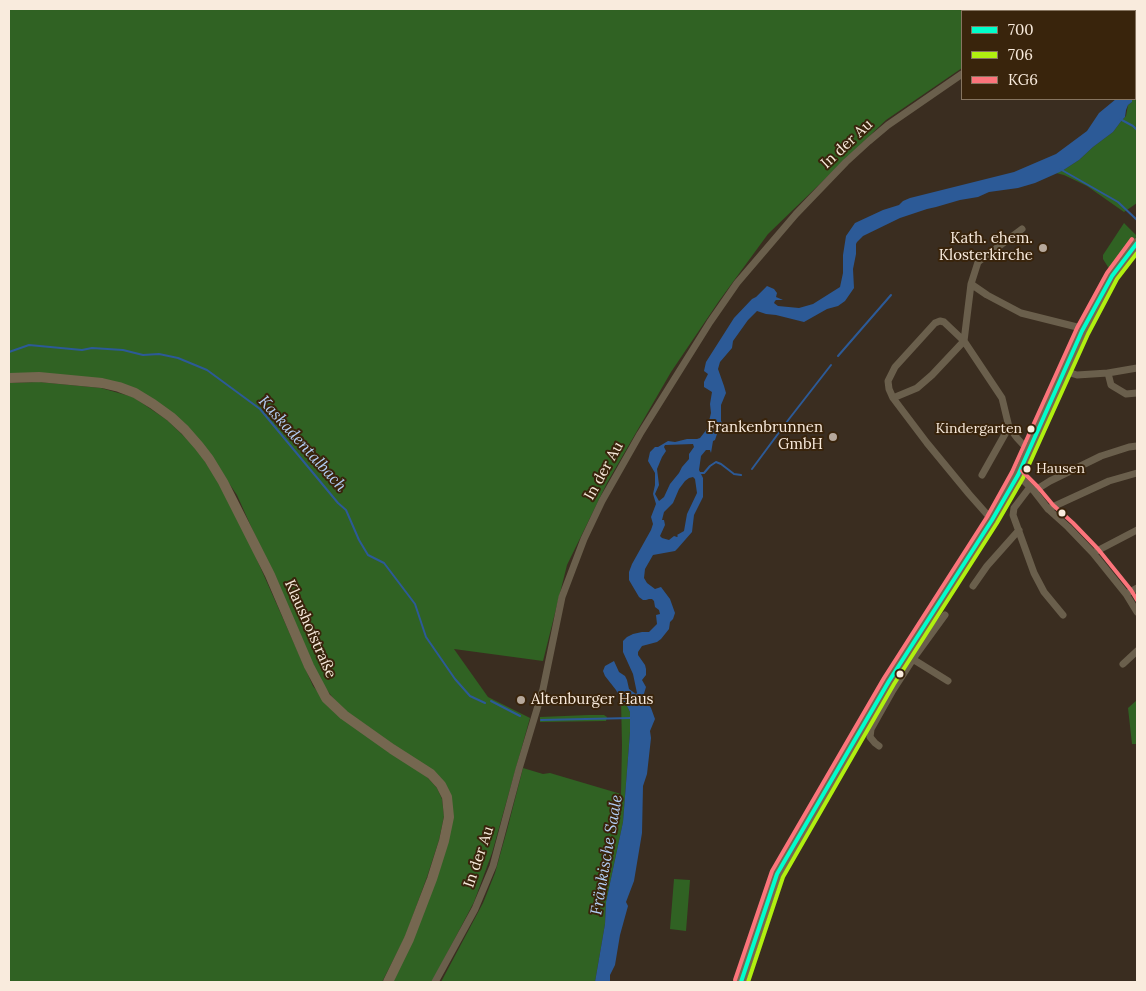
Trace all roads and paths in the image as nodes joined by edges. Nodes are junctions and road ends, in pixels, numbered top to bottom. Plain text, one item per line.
1 (961, 75) edge
2 (1022, 229) dead end
3 (1137, 243) edge
4 (971, 284) junction
5 (1082, 331) junction
6 (964, 341) junction
7 (1137, 368) edge
8 (1064, 371) junction
9 (1108, 373) junction
10 (9, 378) edge
11 (1137, 393) edge
12 (893, 398) junction
13 (1009, 427) junction
14 (1137, 446) edge
15 (1029, 451) junction
16 (1137, 473) edge
17 (982, 475) dead end
18 (1018, 475) junction
19 (1032, 489) junction
20 (1048, 509) junction
21 (992, 520) junction
22 (1019, 530) junction
23 (1137, 530) edge
24 (1093, 553) junction
25 (973, 586) dead end
26 (1137, 588) edge
27 (1126, 594) junction
28 (1137, 612) edge
29 (1063, 615) dead end
30 (945, 616) dead end
31 (1137, 651) edge
32 (910, 657) junction
33 (1123, 664) dead end
34 (948, 681) dead end
35 (879, 746) dead end
36 (388, 982) edge
37 (435, 982) edge
38 (742, 982) edge

1 - 37 street, In der Au
2 - 4 street
3 - 5 main road
4 - 5 street
4 - 6 street
5 - 8 main road
6 - 12 street
6 - 12 street
6 - 13 street
7 - 9 street
8 - 9 street
8 - 15 main road
9 - 11 street
10 - 36 main road, Klaushofstraße
12 - 21 street
13 - 15 street
13 - 17 street
14 - 19 street
15 - 18 main road
16 - 20 street
18 - 19 street
18 - 21 main road
19 - 20 street
19 - 22 street
20 - 24 street
21 - 32 main road
22 - 25 street
22 - 29 street
23 - 24 street
24 - 27 street
26 - 27 street
27 - 28 street
30 - 32 street
31 - 33 street
32 - 34 street
32 - 35 street
32 - 38 main road

